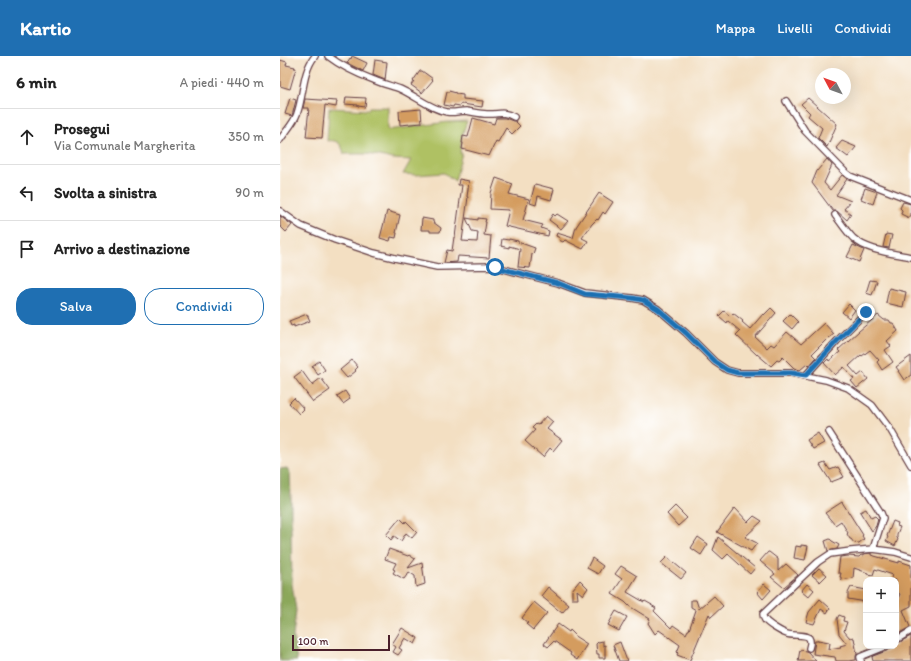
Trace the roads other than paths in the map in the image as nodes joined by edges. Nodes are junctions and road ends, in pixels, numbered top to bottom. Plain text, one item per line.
1 (315, 56) edge
2 (328, 56) edge
3 (786, 101) dead end
4 (514, 117) dead end
5 (280, 140) edge
6 (911, 200) edge
7 (280, 211) edge
8 (836, 215) dead end
9 (911, 257) edge
10 (866, 312) dead end
11 (806, 375) junction
12 (829, 432) dead end
13 (911, 465) edge
14 (874, 549) junction
15 (911, 557) edge
16 (911, 631) edge
17 (899, 638) edge
18 (809, 648) dead end
19 (880, 649) edge
20 (861, 661) edge

1 - 5 street
2 - 4 street
3 - 6 street
7 - 11 street
8 - 9 street
10 - 11 street
11 - 13 street
12 - 14 street
14 - 15 street
14 - 18 street
16 - 17 street
19 - 20 street

